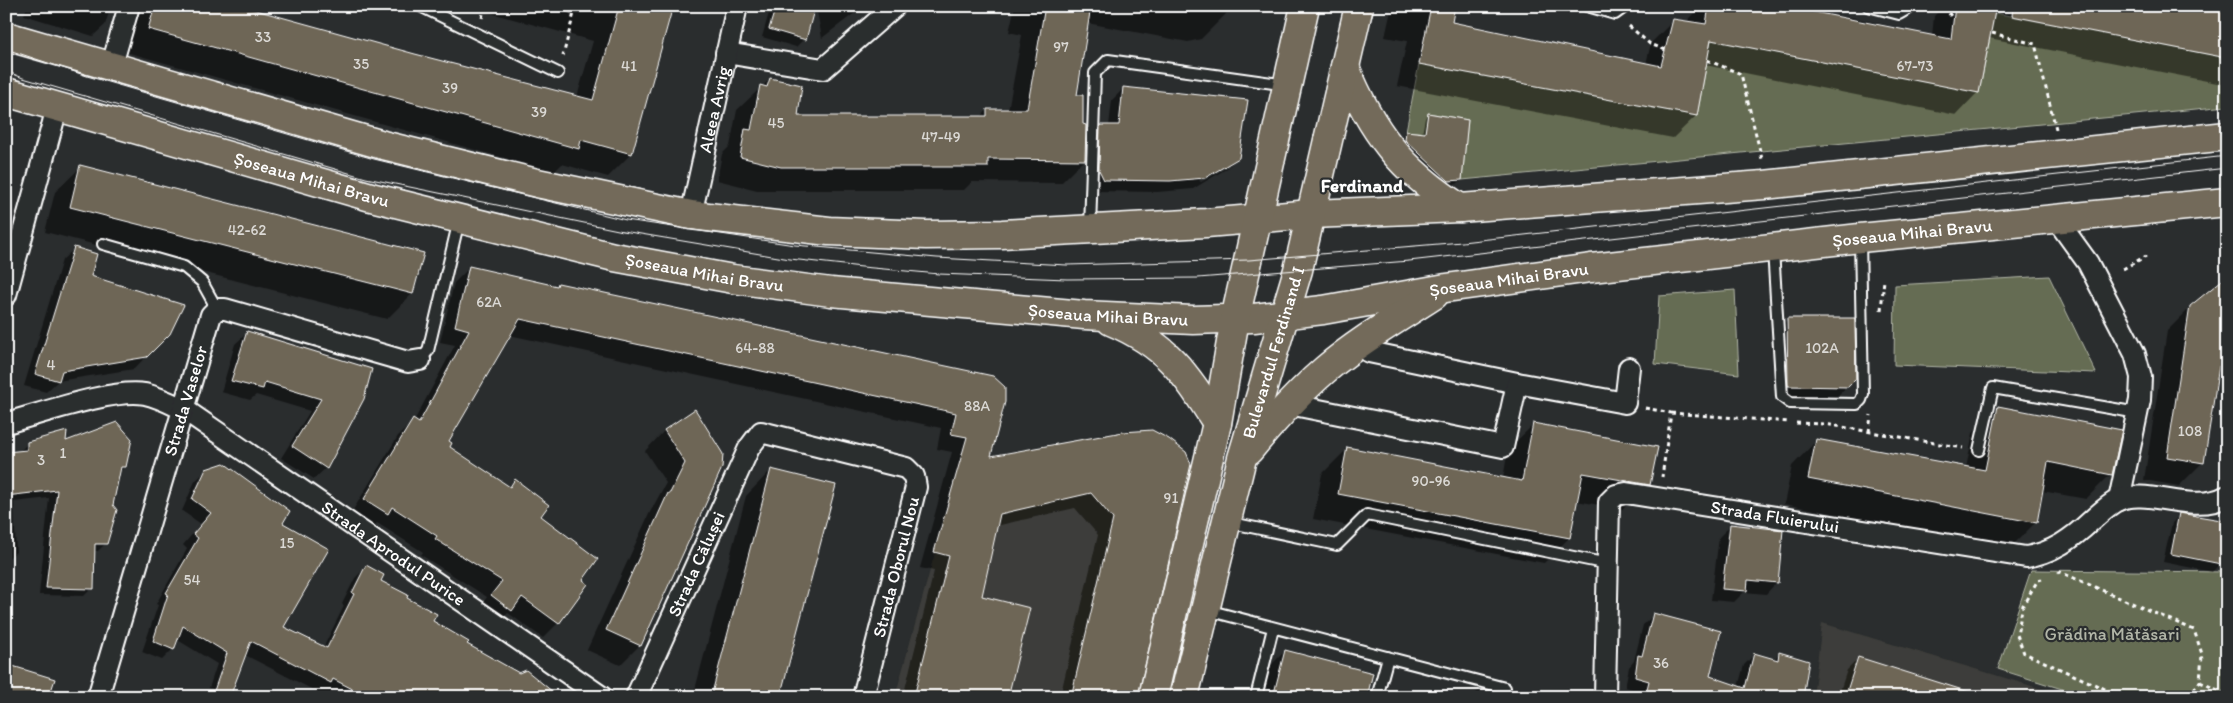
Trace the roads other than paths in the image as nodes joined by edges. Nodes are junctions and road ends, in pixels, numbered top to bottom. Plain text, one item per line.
1 (129, 6) edge
2 (420, 6) edge
3 (737, 6) edge
4 (895, 6) edge
5 (1305, 6) edge
6 (1359, 6) edge
7 (1587, 6) edge
8 (1626, 6) edge
9 (1868, 6) edge
10 (1912, 6) edge
11 (6, 36) edge
12 (726, 53) junction
13 (1345, 67) junction
14 (112, 68) junction
15 (558, 73) road end
16 (1288, 85) junction
17 (6, 92) edge
18 (57, 108) junction
19 (2227, 136) edge
20 (2227, 202) edge
21 (1460, 208) junction
22 (1311, 214) junction
23 (691, 215) junction
24 (1259, 219) junction
25 (459, 220) junction
26 (2057, 220) junction
27 (1090, 230) junction
28 (1860, 238) junction
29 (103, 244) dead end
30 (1773, 248) junction
31 (9, 271) edge
32 (1446, 288) junction
33 (6, 295) edge
34 (217, 309) junction
35 (1286, 314) junction
36 (1084, 315) junction
37 (1235, 319) junction
38 (1369, 352) dead end
39 (420, 360) joint
40 (1629, 368) dead end
41 (1517, 383) junction
42 (1289, 404) junction
43 (185, 410) junction
44 (2138, 413) junction
45 (6, 423) edge
46 (1217, 423) junction
47 (761, 432) joint
48 (1979, 450) road end
49 (1242, 458) junction
50 (2227, 496) edge
51 (2119, 500) junction
52 (1195, 513) junction
53 (1227, 522) junction
54 (1608, 564) junction
55 (1206, 610) junction
56 (1273, 628) junction
57 (1388, 658) junction
58 (1505, 688) dead end
59 (98, 697) edge
60 (602, 697) edge
61 (636, 697) edge
62 (863, 697) edge
63 (1153, 697) edge
64 (1184, 697) edge
65 (1256, 697) edge
66 (1377, 697) edge
67 (1605, 697) edge

1 - 14 street
2 - 15 lane
3 - 12 street, Aleea Avrig
4 - 12 street
5 - 16 main road, Bulevardul Ferdinand I
6 - 13 main road, Bulevardul Ferdinand I
7 - 8 lane
9 - 10 lane
11 - 14 main road
12 - 23 street, Aleea Avrig
13 - 21 main road
13 - 22 main road, Bulevardul Ferdinand I
14 - 23 main road
16 - 24 main road, Bulevardul Ferdinand I
16 - 27 lane
17 - 18 main road, Șoseaua Mihai Bravu
18 - 25 main road, Șoseaua Mihai Bravu
18 - 31 street
19 - 21 main road
20 - 26 main road, Șoseaua Mihai Bravu
21 - 22 main road
22 - 24 main road
22 - 35 main road, Bulevardul Ferdinand I
23 - 27 main road
24 - 27 main road
24 - 37 main road, Bulevardul Ferdinand I
25 - 36 main road, Șoseaua Mihai Bravu
25 - 39 lane
26 - 28 main road, Șoseaua Mihai Bravu
26 - 44 street
28 - 30 main road, Șoseaua Mihai Bravu
28 - 30 lane
29 - 34 lane
30 - 32 main road, Șoseaua Mihai Bravu
31 - 33 street
32 - 35 main road, Șoseaua Mihai Bravu
32 - 42 main road
34 - 39 street
34 - 43 street, Strada Vaselor
35 - 37 main road, Șoseaua Mihai Bravu
35 - 49 main road, Bulevardul Ferdinand I
36 - 37 main road, Șoseaua Mihai Bravu
36 - 46 main road
37 - 46 main road, Bulevardul Ferdinand I
38 - 41 street
40 - 41 street
41 - 42 street
42 - 49 main road
43 - 45 street, Strada Aprodul Purice
43 - 59 street, Strada Vaselor
43 - 60 street, Strada Aprodul Purice
44 - 48 lane
44 - 51 street
46 - 52 main road, Bulevardul Ferdinand I
47 - 61 street, Strada Călușei
47 - 62 street, Strada Oborul Nou
49 - 52 main road
49 - 53 main road, Bulevardul Ferdinand I
50 - 51 street
51 - 54 street, Strada Fluierului
52 - 63 main road, Bulevardul Ferdinand I
53 - 54 lane
53 - 55 main road, Bulevardul Ferdinand I
54 - 67 street, Strada Fluierului
55 - 56 lane
55 - 64 main road, Bulevardul Ferdinand I
56 - 57 lane
56 - 65 lane
57 - 58 lane
57 - 66 lane

